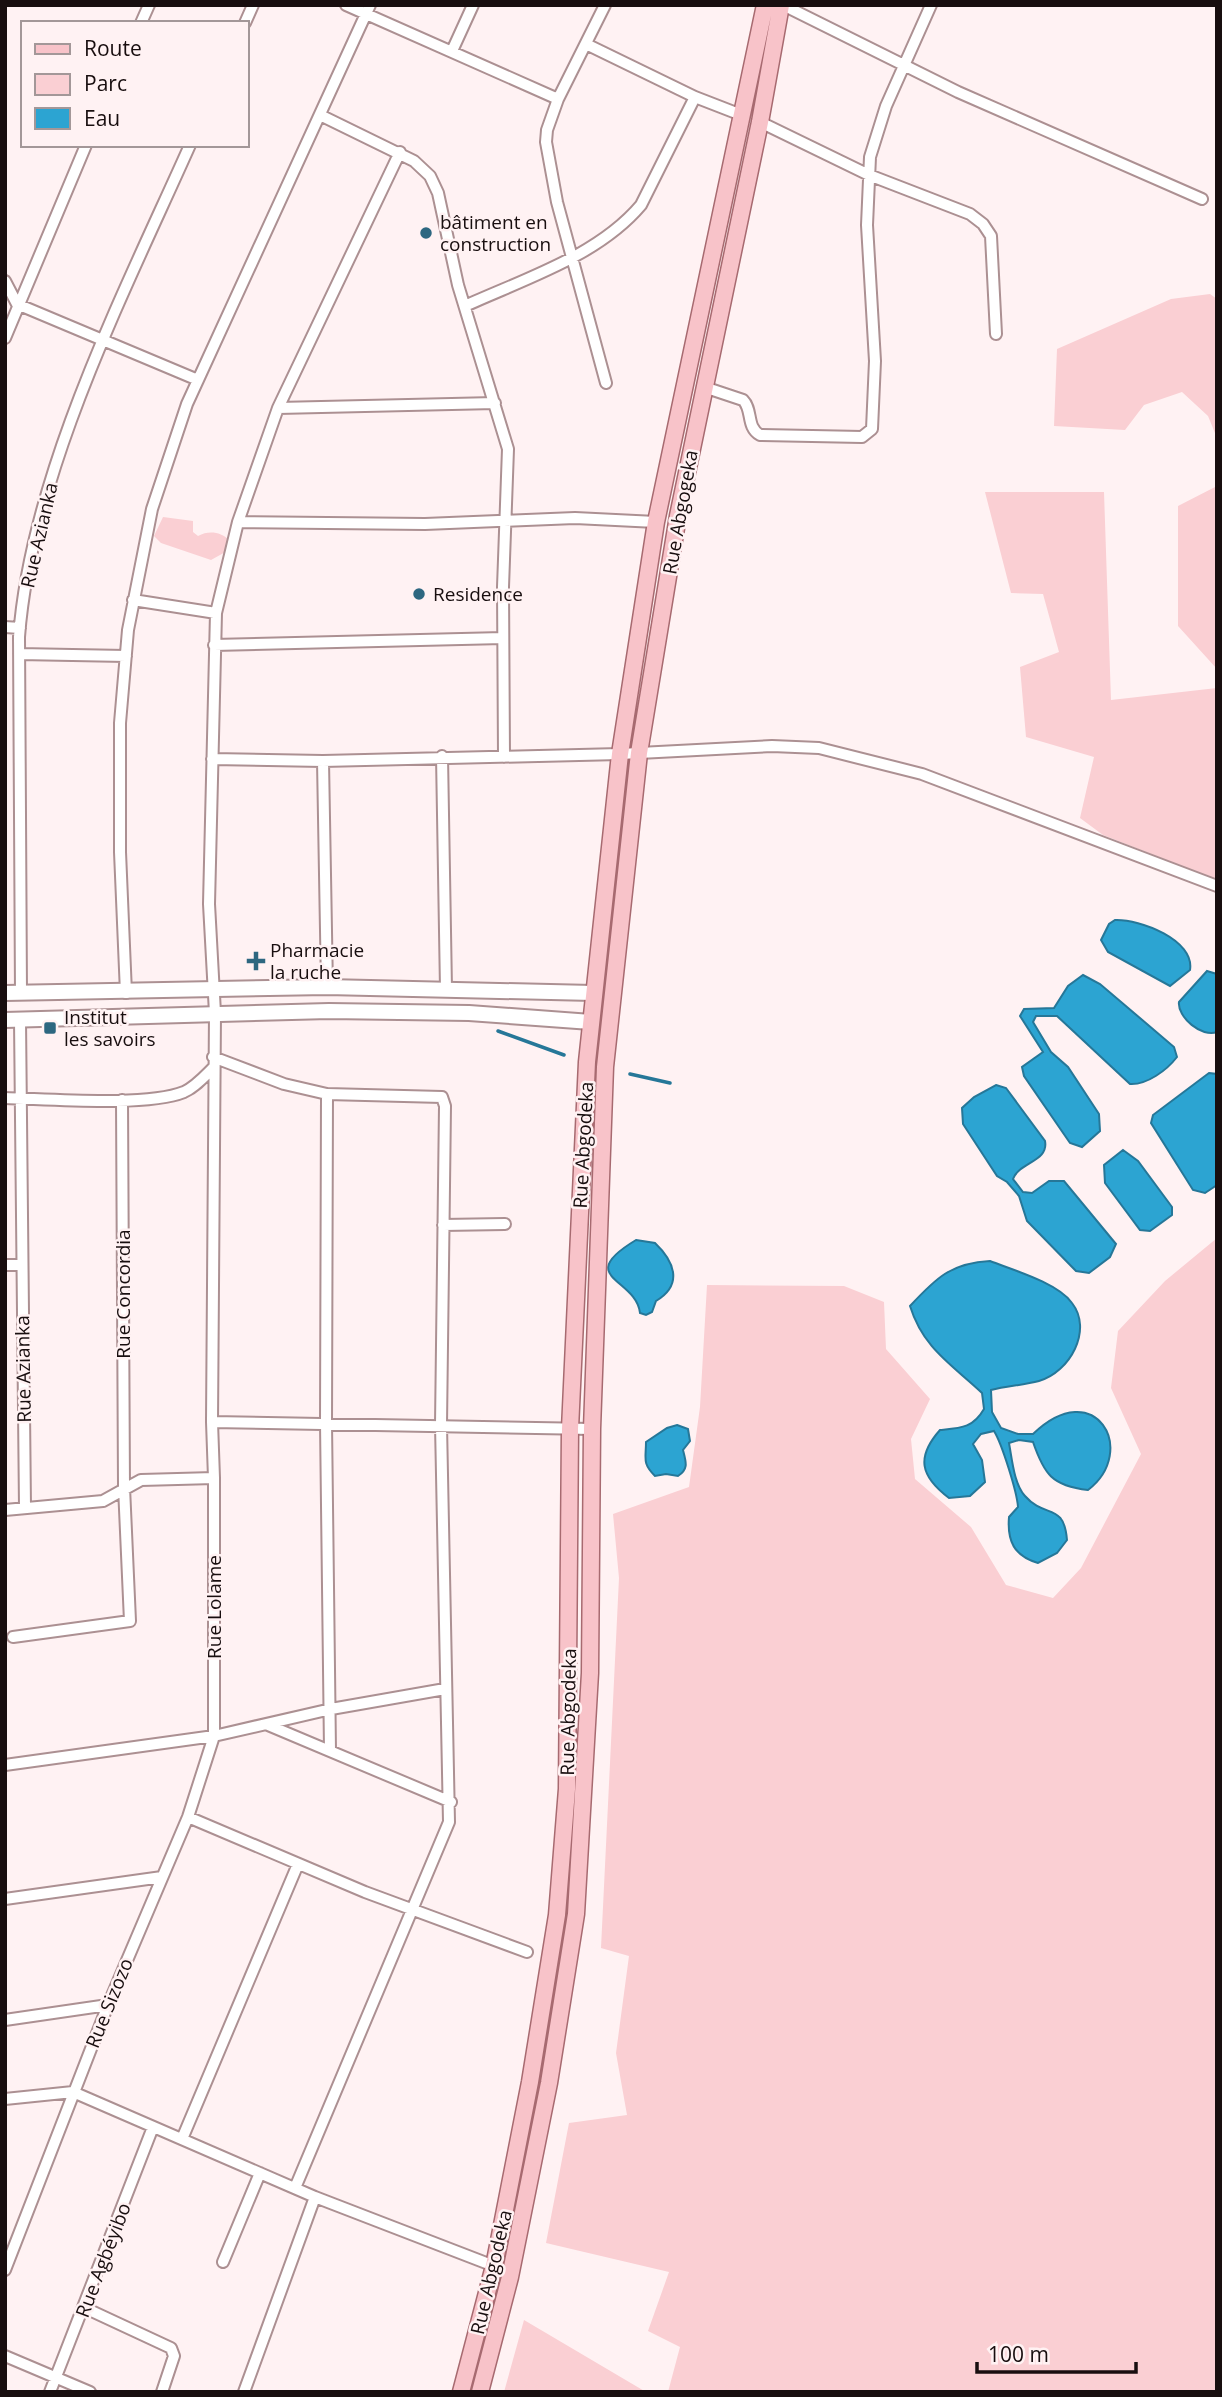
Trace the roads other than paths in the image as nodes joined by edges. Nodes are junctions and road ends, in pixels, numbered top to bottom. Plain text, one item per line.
1 (149, 5) edge
2 (253, 5) edge
3 (346, 5) edge
4 (473, 5) edge
5 (605, 5) edge
6 (765, 5) edge
7 (782, 5) edge
8 (931, 5) edge
9 (368, 10) edge
10 (142, 21) edge
11 (246, 21) edge
12 (586, 44) junction
13 (452, 51) junction
14 (906, 65) junction
15 (695, 97) junction
16 (558, 99) junction
17 (320, 114) junction
18 (744, 116) junction
19 (760, 122) junction
20 (85, 147) edge
21 (189, 147) edge
22 (400, 152) junction
23 (869, 175) junction
24 (1202, 199) dead end
25 (572, 257) junction
26 (5, 281) edge
27 (17, 304) junction
28 (465, 306) junction
29 (996, 334) dead end
30 (5, 338) edge
31 (102, 342) junction
32 (198, 380) junction
33 (606, 383) dead end
34 (704, 387) junction
35 (495, 403) junction
36 (278, 408) junction
37 (507, 521) junction
38 (238, 522) junction
39 (656, 522) junction
40 (133, 600) junction
41 (216, 614) junction
42 (5, 627) edge
43 (20, 628) junction
44 (503, 638) junction
45 (214, 645) junction
46 (19, 654) junction
47 (126, 656) junction
48 (639, 753) junction
49 (620, 754) junction
50 (442, 756) junction
51 (504, 757) junction
52 (212, 759) junction
53 (323, 761) junction
54 (1217, 886) edge
55 (327, 987) junction
56 (446, 989) junction
57 (214, 990) junction
58 (5, 993) edge
59 (21, 993) junction
60 (126, 993) junction
61 (593, 993) junction
62 (215, 1013) junction
63 (13, 1020) edge
64 (591, 1021) junction
65 (609, 1024) joint
66 (213, 1063) junction
67 (327, 1094) junction
68 (5, 1098) edge
69 (20, 1098) junction
70 (122, 1100) junction
71 (505, 1224) dead end
72 (443, 1225) junction
73 (5, 1265) edge
74 (22, 1265) junction
75 (212, 1422) junction
76 (326, 1423) junction
77 (441, 1425) junction
78 (570, 1429) junction
79 (592, 1429) junction
80 (214, 1478) junction
81 (124, 1488) junction
82 (25, 1508) junction
83 (5, 1510) edge
84 (13, 1637) dead end
85 (444, 1689) junction
86 (331, 1709) junction
87 (268, 1725) junction
88 (214, 1736) junction
89 (330, 1750) junction
90 (5, 1765) edge
91 (451, 1802) junction
92 (188, 1817) junction
93 (298, 1864) junction
94 (162, 1877) junction
95 (5, 1899) edge
96 (412, 1909) junction
97 (527, 1952) dead end
98 (108, 2005) junction
99 (5, 2020) edge
100 (73, 2092) junction
101 (5, 2099) edge
102 (153, 2127) junction
103 (182, 2139) junction
104 (260, 2173) junction
105 (295, 2188) junction
106 (315, 2197) junction
107 (223, 2262) dead end
108 (494, 2266) junction
109 (5, 2270) edge
110 (85, 2308) junction
111 (5, 2356) edge
112 (57, 2378) junction
113 (50, 2392) edge
114 (90, 2392) edge
115 (162, 2392) edge
116 (244, 2392) edge
117 (461, 2392) edge
118 (480, 2392) edge

1 - 10 street
2 - 11 street
3 - 9 street
4 - 13 street
5 - 12 street
6 - 18 main road, Rue Abgogeka
7 - 14 street
7 - 19 main road, Rue Abgogeka
8 - 14 street
9 - 13 street
9 - 17 street
12 - 15 street
12 - 16 street
13 - 16 street
14 - 23 street
14 - 24 street
15 - 18 street
15 - 25 street
16 - 25 street
17 - 22 street
17 - 32 street
18 - 39 main road, Rue Abgogeka
19 - 23 street
19 - 34 main road, Rue Abgogeka
20 - 27 street
21 - 31 street, Rue Azianka
22 - 28 street
22 - 36 street, Rue Lolame
23 - 29 street
23 - 34 street
25 - 28 street
25 - 33 street
26 - 27 street
27 - 30 street
27 - 31 street
28 - 35 street
31 - 32 street
31 - 43 street, Rue Azianka
32 - 40 street
34 - 48 main road, Rue Abgogeka
35 - 36 street
35 - 37 street
36 - 38 street, Rue Lolame
37 - 38 street
37 - 39 street
37 - 44 street
38 - 41 street, Rue Lolame
39 - 49 main road, Rue Abgogeka
40 - 41 street
40 - 47 street
41 - 45 street, Rue Lolame
42 - 43 street
43 - 46 street, Rue Azianka
44 - 45 street
44 - 51 street
45 - 52 street, Rue Lolame
46 - 47 street
46 - 59 street, Rue Azianka
47 - 60 street
48 - 49 street
48 - 54 street
48 - 65 main road, Rue Abgogeka
49 - 51 street
49 - 61 main road, Rue Abgogeka
50 - 51 street
50 - 53 street
50 - 56 street
52 - 53 street
52 - 57 street, Rue Lolame
53 - 55 street
55 - 56 main road
55 - 57 main road
56 - 61 main road
57 - 60 main road
57 - 62 street, Rue Lolame
58 - 59 main road
59 - 60 main road
61 - 64 main road, Rue Abgodeka
62 - 63 main road
62 - 64 main road
62 - 66 street, Rue Lolame
63 - 69 street, Rue Azianka
64 - 78 main road, Rue Abgodeka
65 - 79 main road, Rue Abgodeka
66 - 67 street
66 - 70 street
66 - 75 street, Rue Lolame
67 - 72 street
67 - 76 street
68 - 69 street
69 - 70 street
69 - 74 street, Rue Azianka
70 - 81 street, Rue Concordia
71 - 72 street
72 - 77 street
73 - 74 street
74 - 82 street, Rue Azianka
75 - 76 street
75 - 80 street, Rue Lolame
76 - 77 street
76 - 86 street
77 - 78 street
77 - 85 street
78 - 79 street
78 - 108 main road, Rue Abgodeka
79 - 118 main road, Rue Abgodeka
80 - 81 street
80 - 88 street, Rue Lolame
81 - 82 street
81 - 84 street, Rue Concordia
82 - 83 street
85 - 86 street
85 - 91 street
86 - 87 street
86 - 89 street
87 - 88 street
87 - 89 street
88 - 90 street
88 - 92 street, Rue Sizozo
89 - 91 street
91 - 96 street
92 - 93 street
92 - 94 street, Rue Sizozo
93 - 96 street
93 - 103 street
94 - 95 street
94 - 98 street, Rue Sizozo
96 - 97 street
96 - 105 street
98 - 99 street
98 - 100 street, Rue Sizozo
100 - 101 street
100 - 102 street
100 - 109 street, Rue Sizozo
102 - 103 street
102 - 110 street, Rue Agbéyibo
103 - 104 street
104 - 105 street
104 - 107 street
105 - 106 street
106 - 108 street
106 - 116 street
108 - 117 main road, Rue Abgodeka
110 - 112 street, Rue Agbéyibo
110 - 115 street
111 - 112 street
112 - 113 street, Rue Agbéyibo
112 - 114 street

